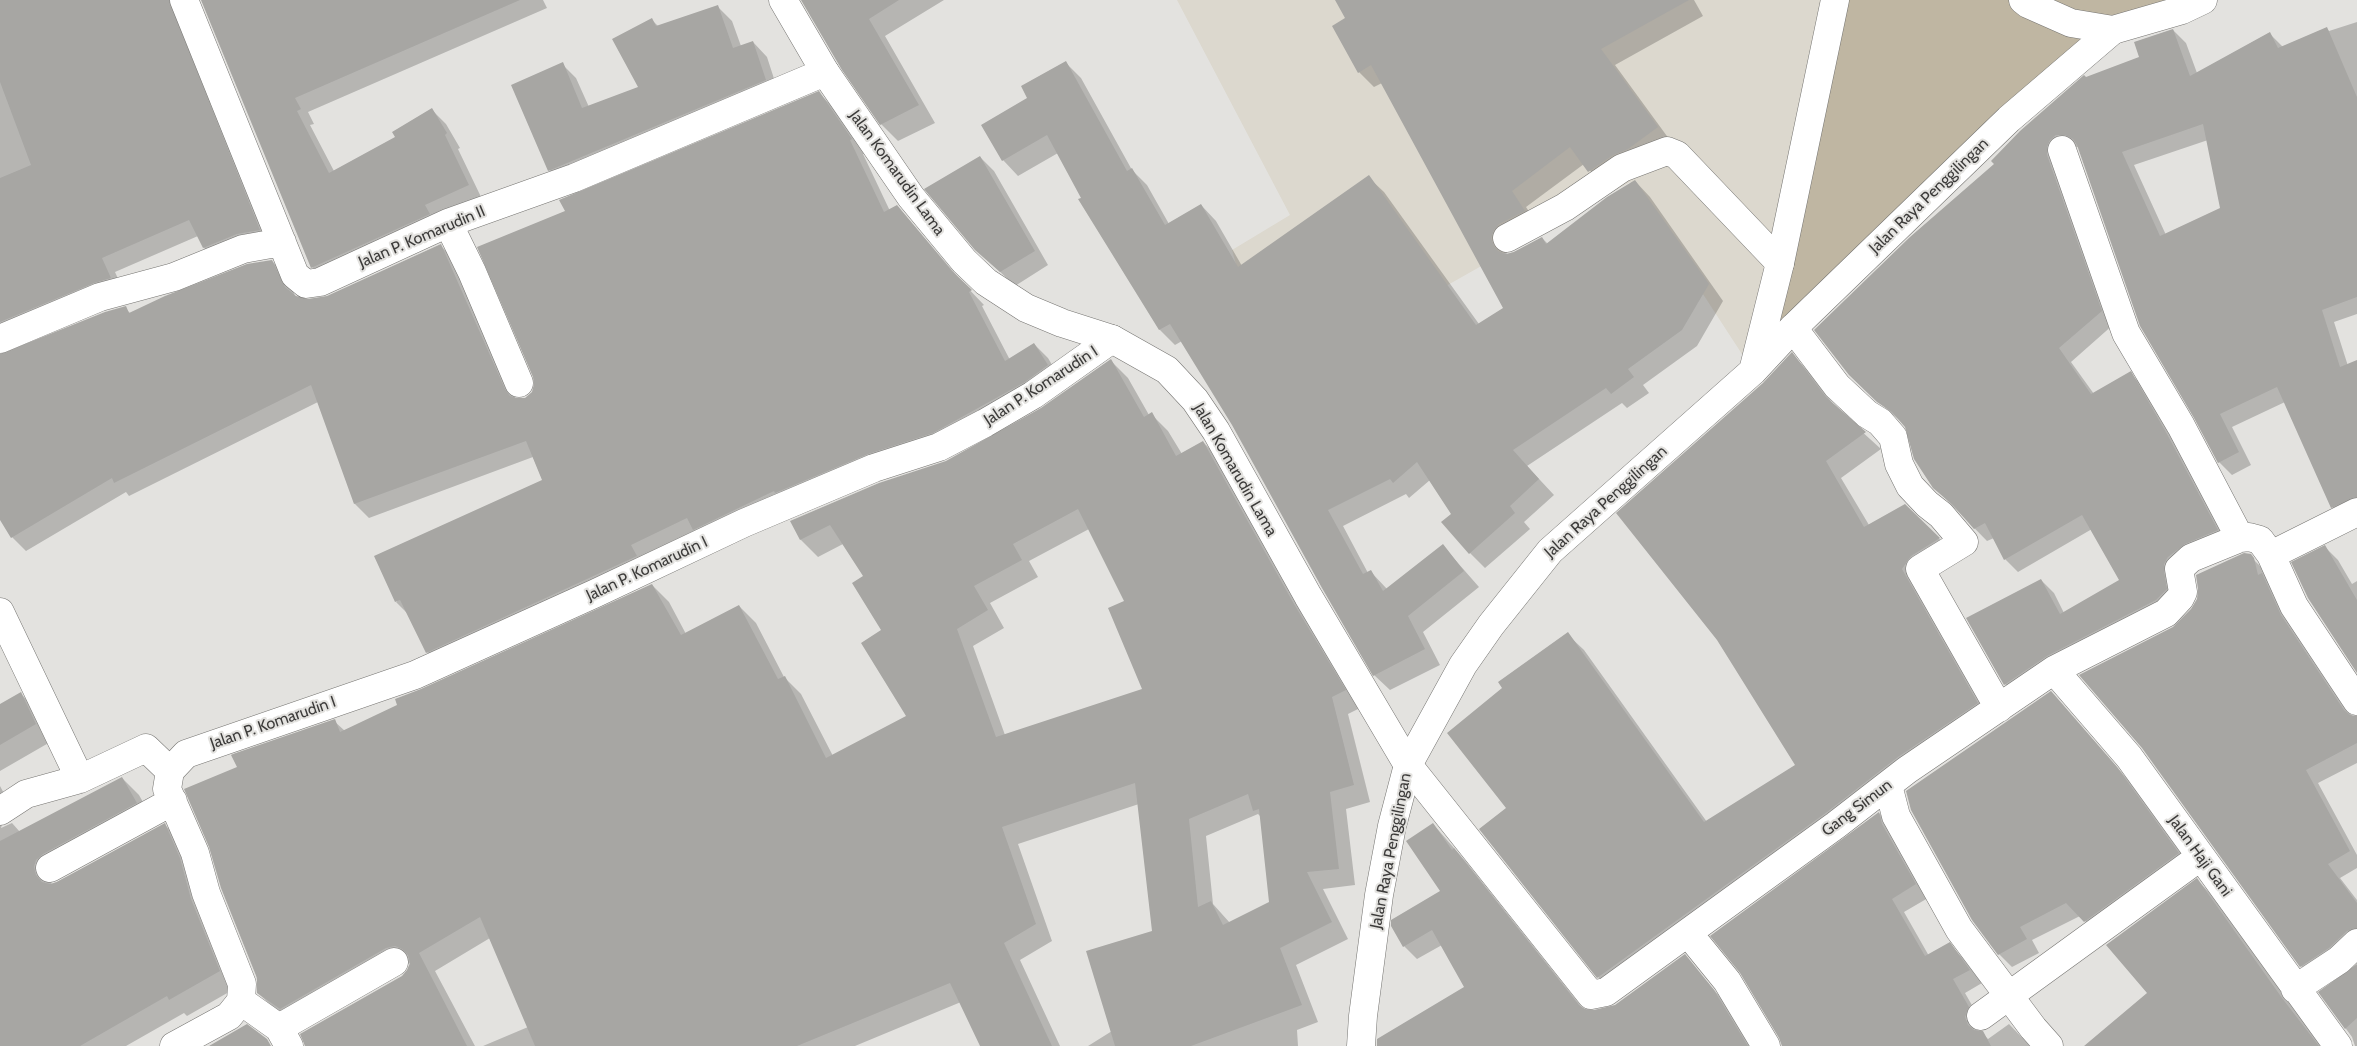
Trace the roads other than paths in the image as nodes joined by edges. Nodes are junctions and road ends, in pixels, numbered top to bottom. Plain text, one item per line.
1 (184, 0) edge
2 (783, 0) edge
3 (1835, 0) edge
4 (2023, 0) edge
5 (2202, 0) edge
6 (2113, 30) junction
7 (825, 72) junction
8 (2062, 150) dead end
9 (448, 223) junction
10 (1507, 238) dead end
11 (282, 242) junction
12 (1780, 263) junction
13 (1793, 328) junction
14 (0, 339) edge
15 (1112, 339) junction
16 (1753, 371) junction
17 (519, 382) dead end
18 (2357, 512) edge
19 (2240, 538) junction
20 (2271, 555) junction
21 (0, 612) edge
22 (2054, 670) junction
23 (2357, 701) edge
24 (1999, 708) junction
25 (1408, 765) junction
26 (170, 771) junction
27 (80, 779) junction
28 (1888, 785) junction
29 (173, 801) junction
30 (0, 811) edge
31 (2200, 857) junction
32 (50, 868) dead end
33 (1688, 933) junction
34 (2357, 943) edge
35 (394, 962) dead end
36 (2295, 989) junction
37 (2010, 996) junction
38 (241, 1001) junction
39 (1981, 1016) dead end
40 (284, 1037) edge
41 (174, 1046) edge
42 (1362, 1046) edge
43 (1766, 1046) edge
44 (2049, 1046) edge
45 (2338, 1046) edge

1 - 11 street, Jalan P. Komarudin II
2 - 7 street, Jalan Komarudin Lama
3 - 12 street
4 - 6 street
5 - 6 street
6 - 13 street, Jalan Raya Penggilingan
7 - 9 street, Jalan P. Komarudin II
7 - 15 street, Jalan Komarudin Lama
8 - 19 street
9 - 11 street, Jalan P. Komarudin II
9 - 17 street
10 - 12 street
11 - 14 street
12 - 16 street
13 - 16 street, Jalan Raya Penggilingan
13 - 24 street
15 - 25 street, Jalan Komarudin Lama
15 - 26 street, Jalan P. Komarudin I
16 - 25 street, Jalan Raya Penggilingan
18 - 20 street
19 - 20 street
19 - 22 street, Gang Simun
20 - 23 street
21 - 27 street
22 - 24 street, Gang Simun
22 - 31 street, Jalan Haji Gani
24 - 28 street, Gang Simun
25 - 33 street, Gang Simun
25 - 42 street, Jalan Raya Penggilingan
26 - 27 street
26 - 29 street
27 - 30 street
28 - 33 street, Gang Simun
28 - 37 street
29 - 32 street
29 - 38 street
31 - 36 street, Jalan Haji Gani
31 - 37 street
33 - 43 street
34 - 36 street
35 - 40 street
36 - 45 street, Jalan Haji Gani
37 - 39 street
37 - 44 street
38 - 40 street
38 - 41 street

